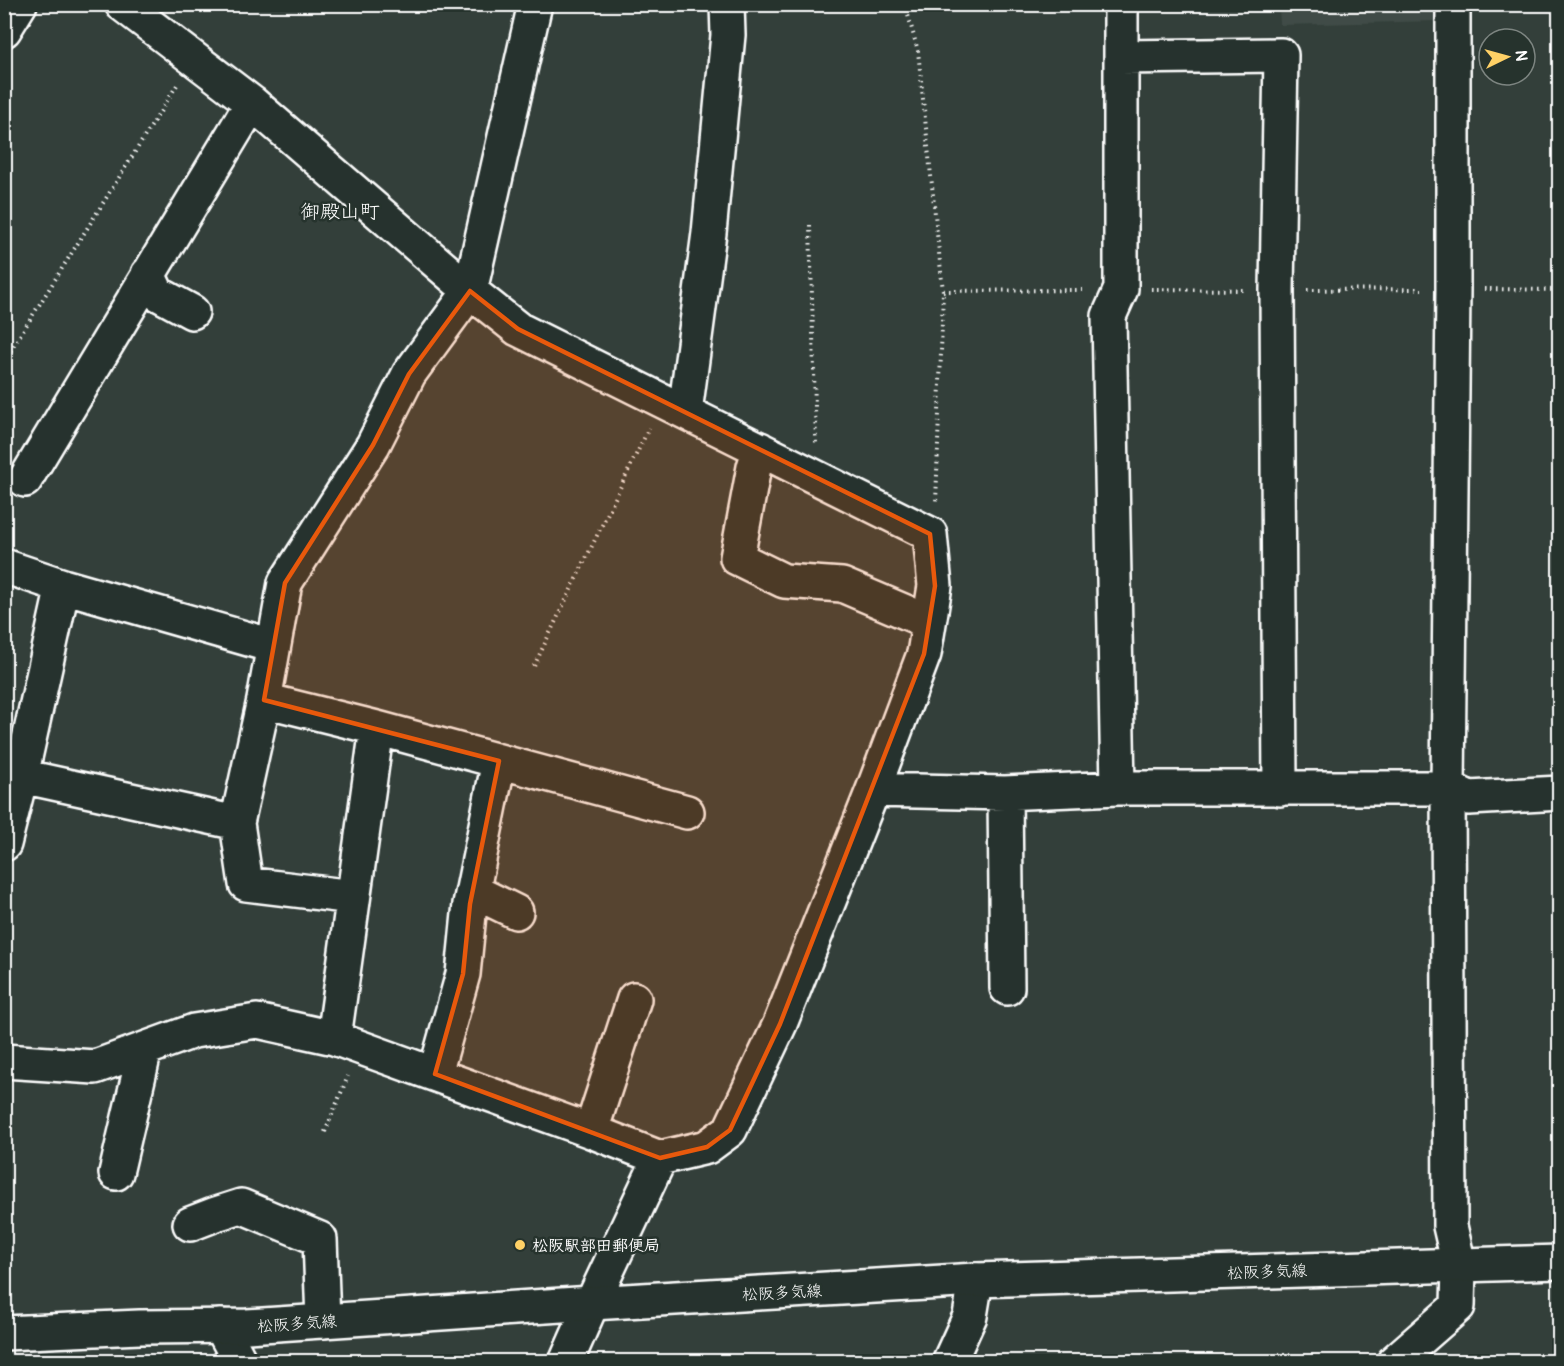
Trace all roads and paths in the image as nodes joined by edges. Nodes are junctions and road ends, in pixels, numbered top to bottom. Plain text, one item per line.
1 (20, 4) edge
2 (122, 4) edge
3 (536, 4) edge
4 (726, 4) edge
5 (905, 4) edge
6 (1121, 4) edge
7 (1453, 4) edge
8 (4, 30) edge
9 (1121, 57) junction
10 (194, 59) junction
11 (252, 103) junction
12 (810, 225) dead end
13 (148, 274) junction
14 (1121, 289) junction
15 (1453, 289) junction
16 (1277, 290) junction
17 (1560, 290) edge
18 (470, 291) junction
19 (943, 291) junction
20 (192, 312) dead end
21 (4, 361) edge
22 (674, 406) junction
23 (760, 449) junction
24 (817, 477) junction
25 (25, 480) dead end
26 (930, 534) junction
27 (4, 567) edge
28 (63, 586) junction
29 (929, 622) junction
30 (273, 646) junction
31 (534, 666) dead end
32 (264, 700) junction
33 (377, 728) junction
34 (499, 761) junction
35 (21, 776) junction
36 (1118, 788) junction
37 (1448, 788) junction
38 (1280, 789) junction
39 (873, 790) junction
40 (1005, 793) junction
41 (1560, 793) edge
42 (687, 812) dead end
43 (237, 823) junction
44 (4, 844) edge
45 (473, 891) junction
46 (353, 897) junction
47 (516, 912) dead end
48 (1007, 988) dead end
49 (634, 999) dead end
50 (347, 1043) junction
51 (145, 1049) junction
52 (4, 1061) edge
53 (435, 1074) junction
54 (591, 1131) junction
55 (325, 1132) dead end
56 (660, 1158) junction
57 (116, 1173) dead end
58 (190, 1224) dead end
59 (1560, 1262) edge
60 (1459, 1265) junction
61 (976, 1280) junction
62 (592, 1303) junction
63 (322, 1321) junction
64 (220, 1326) junction
65 (4, 1333) edge
66 (240, 1362) edge
67 (566, 1362) edge
68 (949, 1362) edge
69 (1394, 1362) edge

1 - 8 street
2 - 10 street
3 - 18 street
4 - 22 street
5 - 19 path
6 - 9 street
7 - 15 street
9 - 14 street
9 - 16 street
10 - 11 street
10 - 21 path
11 - 13 street
11 - 18 street
12 - 24 path
13 - 20 street
13 - 25 street
14 - 16 path
14 - 19 path
14 - 36 street
15 - 16 path
15 - 17 path
15 - 37 street
16 - 38 street
18 - 22 street
18 - 30 street
19 - 26 path
22 - 23 street
22 - 31 path
23 - 24 street
23 - 29 street
24 - 26 street
26 - 29 street
27 - 28 street
28 - 30 street
28 - 35 street
29 - 39 street
30 - 32 street
32 - 33 street
32 - 43 street
33 - 34 street
33 - 46 street
34 - 42 street
34 - 45 street
35 - 43 street
35 - 44 street
36 - 38 street
36 - 40 street
37 - 38 street
37 - 41 street
37 - 60 street
39 - 40 street
39 - 56 street
40 - 48 street
43 - 46 street
45 - 47 street
45 - 53 street
46 - 50 street
49 - 54 street
50 - 51 street
50 - 53 street
50 - 55 path
51 - 52 street
51 - 57 street
53 - 54 street
54 - 56 street
56 - 62 street
58 - 63 street
59 - 60 street, 松阪多気線
60 - 61 street, 松阪多気線
60 - 69 street
61 - 62 street, 松阪多気線
61 - 68 street
62 - 63 street, 松阪多気線
62 - 67 street
63 - 64 street, 松阪多気線
64 - 65 street, 松阪多気線
64 - 66 street

